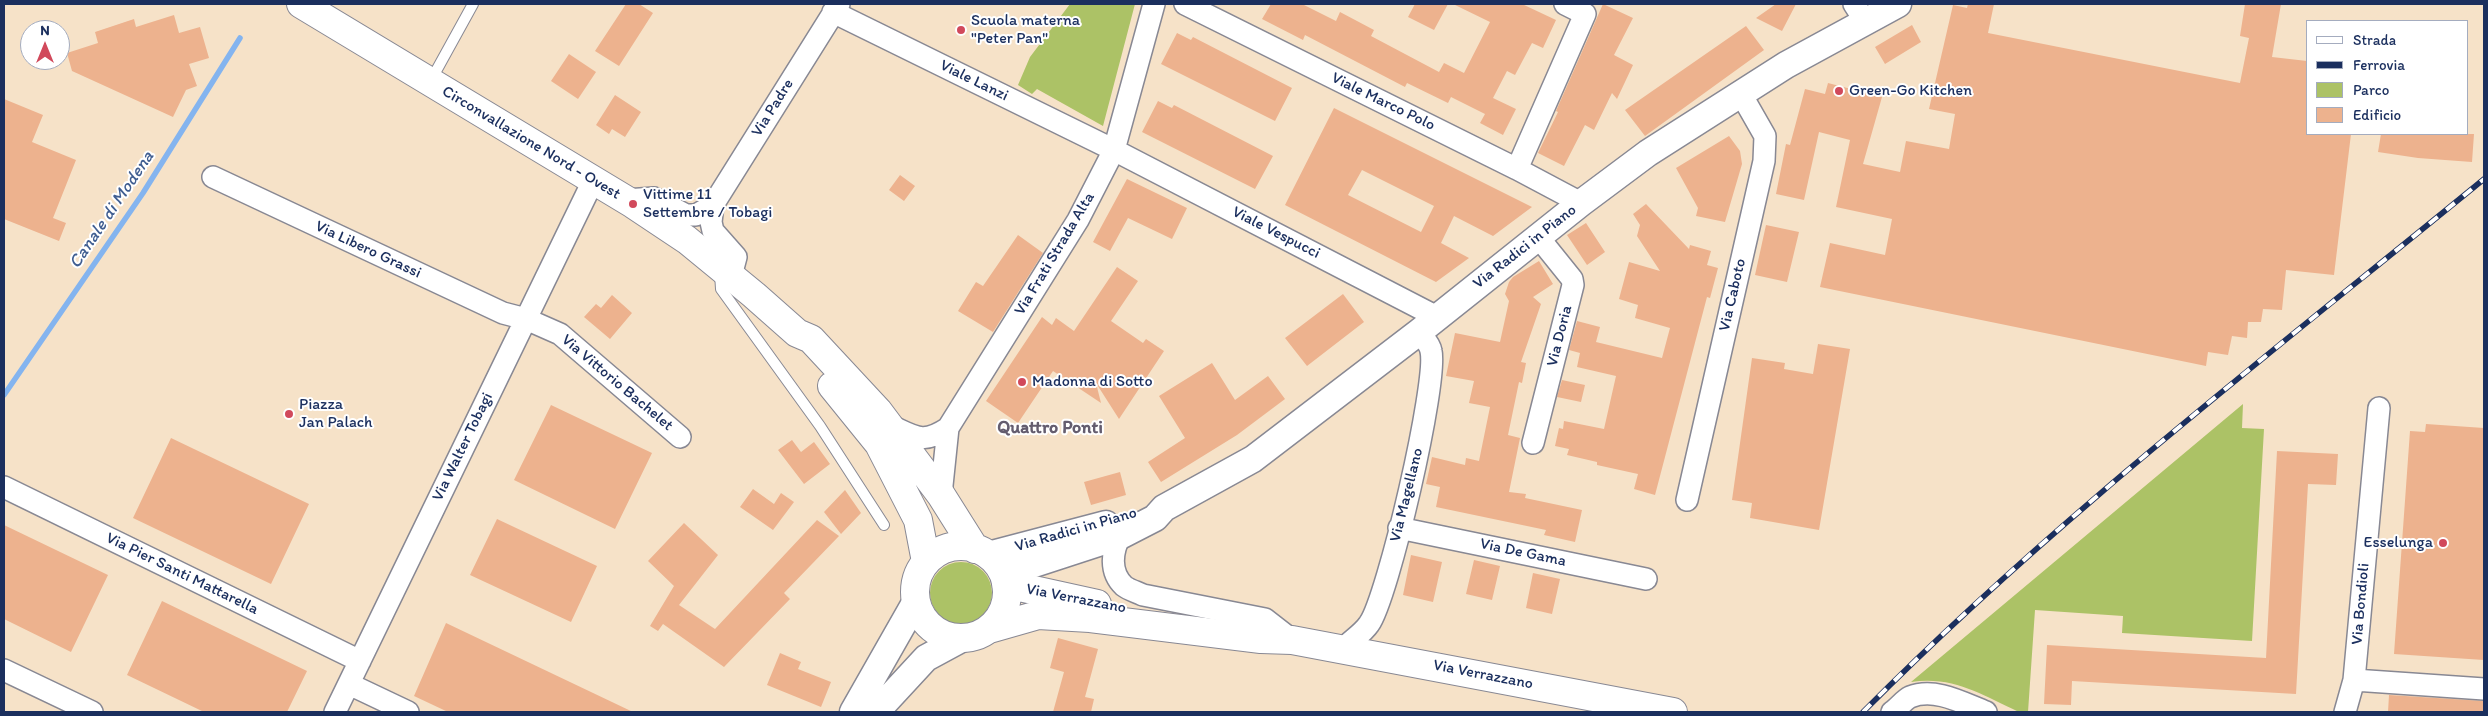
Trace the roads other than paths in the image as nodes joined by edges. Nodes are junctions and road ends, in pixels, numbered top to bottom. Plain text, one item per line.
1 (301, 4) edge
2 (472, 4) edge
3 (1154, 4) edge
4 (1185, 4) edge
5 (1565, 4) edge
6 (1898, 4) edge
7 (836, 8) edge
8 (1860, 12) edge
9 (430, 82) junction
10 (1741, 94) junction
11 (1114, 150) junction
12 (1517, 169) junction
13 (212, 177) dead end
14 (593, 181) junction
15 (626, 200) junction
16 (1581, 203) junction
17 (713, 205) junction
18 (1539, 238) junction
19 (725, 272) junction
20 (526, 319) junction
21 (1428, 324) junction
22 (797, 333) junction
23 (2379, 408) dead end
24 (888, 425) junction
25 (948, 428) junction
26 (680, 437) dead end
27 (1533, 443) dead end
28 (4, 487) edge
29 (941, 495) junction
30 (1687, 500) dead end
31 (1164, 508) junction
32 (884, 525) dead end
33 (1399, 528) junction
34 (1120, 536) junction
35 (982, 552) junction
36 (926, 562) junction
37 (1646, 579) dead end
38 (1005, 582) junction
39 (915, 602) junction
40 (989, 629) junction
41 (963, 638) junction
42 (1292, 640) junction
43 (1344, 648) junction
44 (360, 661) junction
45 (4, 671) edge
46 (2354, 680) junction
47 (349, 684) junction
48 (2484, 689) edge
49 (92, 712) edge
50 (335, 712) edge
51 (408, 712) edge
52 (854, 712) edge
53 (876, 712) edge
54 (1673, 712) edge
55 (1892, 712) edge
56 (1986, 712) edge
57 (2345, 712) edge

1 - 9 main road, Circonvallazione Nord - Ovest
2 - 9 lane
3 - 11 street, Via Frati Strada Alta
4 - 12 street, Viale Marco Polo
5 - 12 street
6 - 8 street, Via Radici in Piano
7 - 11 street, Viale Lanzi
7 - 17 street, Via Padre
8 - 10 street, Via Radici in Piano
9 - 14 main road, Circonvallazione Nord - Ovest
10 - 16 street, Via Radici in Piano
10 - 30 street, Via Caboto
11 - 21 street, Viale Vespucci
11 - 25 street, Via Frati Strada Alta
12 - 16 street, Viale Marco Polo
13 - 20 street, Via Libero Grassi
14 - 15 main road, Circonvallazione Nord - Ovest
14 - 20 street, Via Walter Tobagi
15 - 17 street
15 - 19 main road, Circonvallazione Nord - Ovest
16 - 18 street, Via Radici in Piano
17 - 19 street
18 - 21 street, Via Radici in Piano
18 - 27 street, Via Doria
19 - 22 main road, Circonvallazione Nord - Ovest
19 - 32 lane
20 - 26 street, Via Vittorio Bachelet
20 - 44 street, Via Walter Tobagi
21 - 31 street, Via Radici in Piano
21 - 33 street, Via Magellano
22 - 24 main road, Circonvallazione Nord - Ovest
22 - 36 main road, Circonvallazione Nord - Ovest
23 - 46 street, Via Bondioli
24 - 25 street
24 - 29 main road, Circonvallazione Nord - Ovest
25 - 29 street, Via Frati Strada Alta
28 - 44 street, Via Pier Santi Mattarella
29 - 35 main road, Circonvallazione Nord - Ovest
31 - 34 street, Via Radici in Piano
31 - 35 street, Via Radici in Piano
33 - 37 street, Via De Gama
33 - 43 street, Via Magellano
34 - 38 street, Via Radici in Piano
34 - 42 street, Via Verrazzano
35 - 36 main road, Via Radici in Piano
35 - 38 main road, Via Radici in Piano
36 - 39 main road
38 - 40 main road
38 - 42 main road, Via Verrazzano
39 - 41 main road
39 - 52 street
40 - 41 main road
40 - 42 main road, Via Verrazzano
41 - 53 street
42 - 43 main road, Via Verrazzano
43 - 54 main road, Via Verrazzano
44 - 47 street, Via Walter Tobagi
45 - 49 street
46 - 48 street
46 - 57 street, Via Bondioli
47 - 50 street, Via Walter Tobagi
47 - 51 street
55 - 56 street

